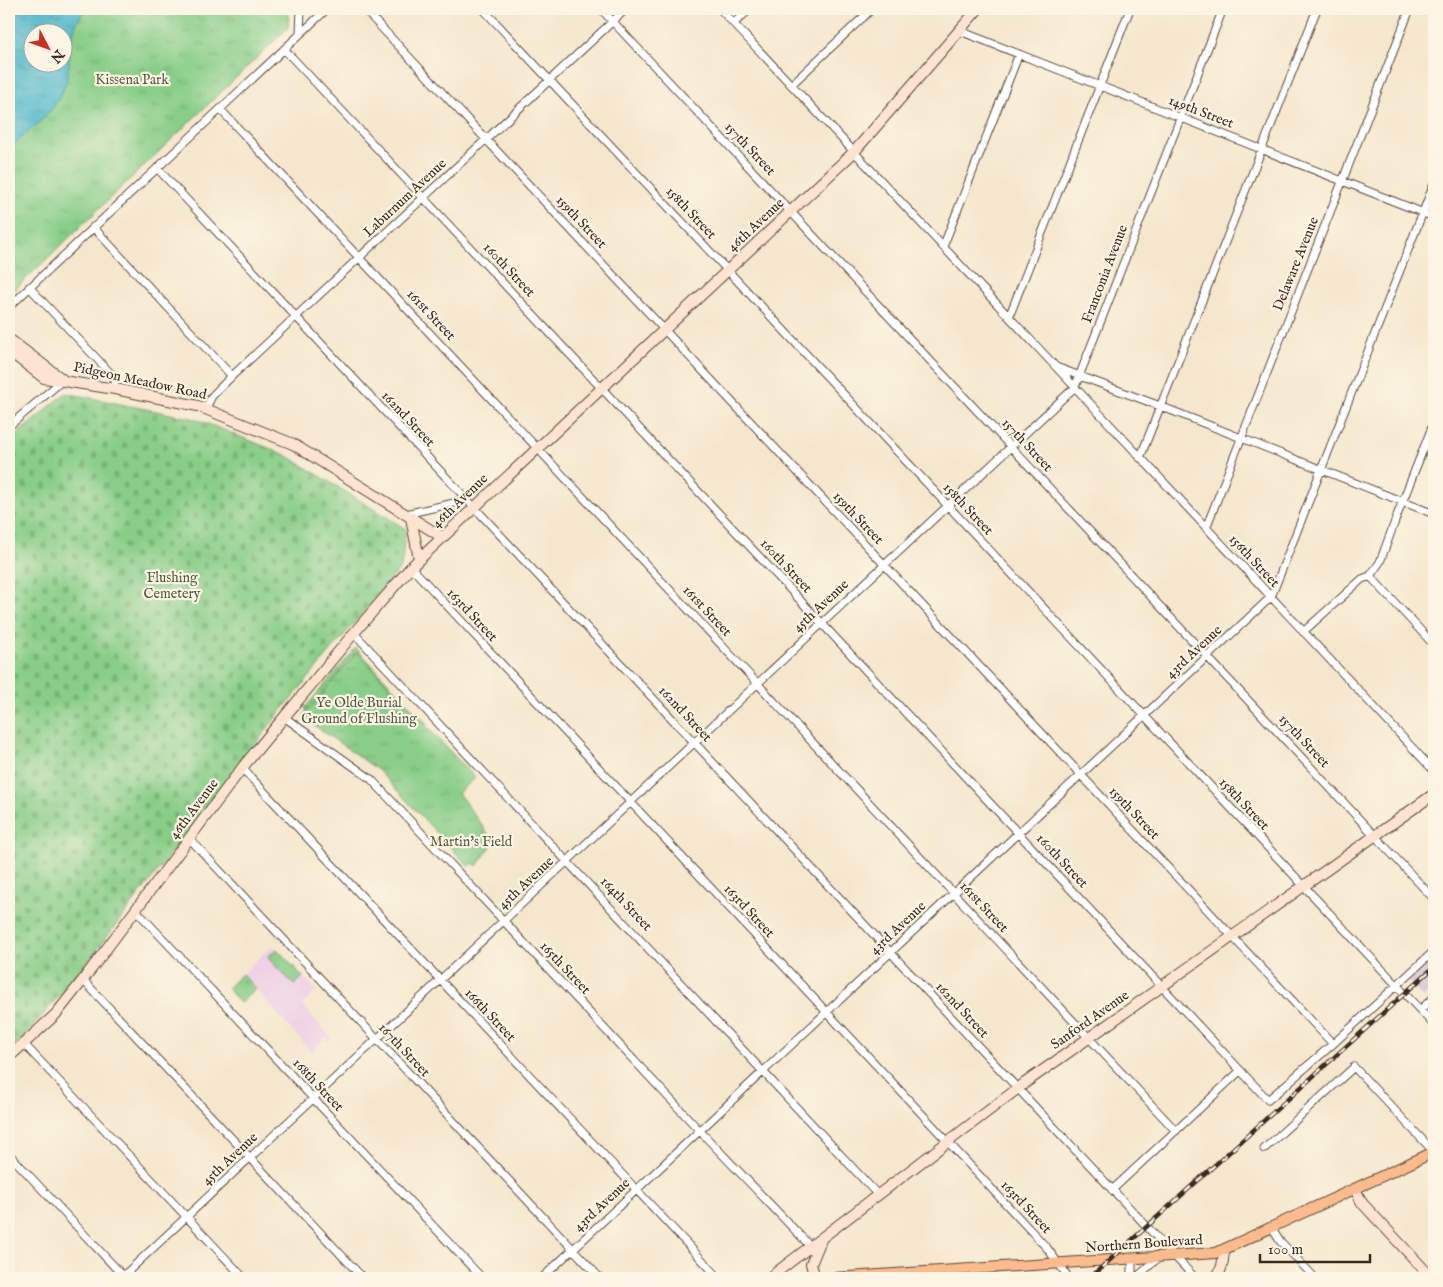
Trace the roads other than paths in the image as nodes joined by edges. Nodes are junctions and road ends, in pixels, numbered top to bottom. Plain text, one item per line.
1 (301, 9) edge
2 (327, 9) edge
3 (364, 9) edge
4 (483, 9) edge
5 (601, 9) edge
6 (626, 9) edge
7 (720, 9) edge
8 (750, 9) edge
9 (872, 9) edge
10 (978, 9) edge
11 (1130, 9) edge
12 (1223, 9) edge
13 (1317, 9) edge
14 (1410, 9) edge
15 (613, 21) junction
16 (734, 24) junction
17 (960, 30) junction
18 (300, 34) junction
19 (284, 49) junction
20 (1019, 54) junction
21 (550, 80) junction
22 (791, 85) junction
23 (1100, 86) junction
24 (220, 109) junction
25 (1180, 118) junction
26 (486, 139) junction
27 (1261, 149) junction
28 (854, 152) junction
29 (157, 168) junction
30 (1342, 181) junction
31 (1434, 184) edge
32 (423, 198) junction
33 (790, 211) junction
34 (1423, 213) junction
35 (1434, 217) edge
36 (93, 227) junction
37 (943, 247) junction
38 (360, 257) junction
39 (728, 270) junction
40 (30, 287) junction
41 (9, 308) edge
42 (296, 317) junction
43 (1009, 317) junction
44 (664, 329) junction
45 (9, 339) edge
46 (9, 352) edge
47 (1056, 367) junction
48 (232, 376) junction
49 (1079, 376) junction
50 (63, 380) junction
51 (1075, 387) junction
52 (602, 388) junction
53 (115, 389) junction
54 (1160, 406) junction
55 (206, 408) junction
56 (1434, 422) edge
57 (9, 426) edge
58 (1241, 438) junction
59 (1011, 446) junction
60 (537, 448) junction
61 (1140, 458) junction
62 (1322, 470) junction
63 (1403, 501) junction
64 (470, 503) junction
65 (947, 505) junction
66 (1434, 514) edge
67 (408, 516) junction
68 (1206, 528) junction
69 (442, 537) junction
70 (419, 559) junction
71 (884, 564) junction
72 (411, 567) junction
73 (1370, 576) junction
74 (1271, 597) junction
75 (821, 624) junction
76 (1304, 632) junction
77 (354, 633) junction
78 (1434, 644) edge
79 (1207, 656) junction
80 (757, 683) junction
81 (1144, 715) junction
82 (284, 717) junction
83 (694, 742) junction
84 (242, 768) junction
85 (1434, 771) edge
86 (1081, 774) junction
87 (1434, 794) edge
88 (630, 802) junction
89 (1017, 834) junction
90 (1376, 836) junction
91 (189, 838) junction
92 (567, 861) junction
93 (1304, 887) junction
94 (954, 893) junction
95 (1434, 899) edge
96 (136, 909) junction
97 (504, 921) junction
98 (1233, 937) junction
99 (1434, 951) edge
100 (890, 952) junction
101 (83, 980) junction
102 (440, 980) junction
103 (1397, 985) junction
104 (1162, 987) junction
105 (1434, 997) edge
106 (1420, 1010) junction
107 (827, 1012) junction
108 (1434, 1025) edge
109 (1089, 1038) junction
110 (377, 1039) junction
111 (24, 1044) junction
112 (1333, 1044) junction
113 (9, 1057) edge
114 (763, 1071) junction
115 (1240, 1071) junction
116 (1018, 1088) junction
117 (313, 1098) junction
118 (700, 1131) junction
119 (1176, 1131) junction
120 (948, 1142) junction
121 (1264, 1150) dead end
122 (1434, 1152) edge
123 (9, 1154) edge
124 (250, 1158) junction
125 (1355, 1189) junction
126 (637, 1190) junction
127 (1112, 1190) junction
128 (878, 1195) junction
129 (186, 1217) junction
130 (1272, 1228) junction
131 (573, 1249) junction
132 (813, 1249) junction
133 (1224, 1250) junction
134 (1174, 1256) junction
135 (1159, 1257) junction
136 (1132, 1259) junction
137 (1059, 1264) junction
138 (963, 1274) edge
139 (1065, 1276) edge
140 (123, 1278) edge
141 (244, 1278) edge
142 (363, 1278) edge
143 (482, 1278) edge
144 (542, 1278) edge
145 (600, 1278) edge
146 (719, 1278) edge
147 (769, 1278) edge
148 (815, 1278) edge
149 (833, 1278) edge
150 (838, 1278) edge
151 (1132, 1278) edge
152 (1136, 1278) edge
153 (1195, 1278) edge
154 (1214, 1278) edge
155 (1315, 1278) edge
156 (1432, 1278) edge

1 - 18 street
2 - 18 street
3 - 26 street, 159th Street
4 - 21 street, 158th Street
5 - 15 street, 157th Street
6 - 15 street, Laburnum Avenue
7 - 16 street, 156th Street
8 - 16 street
9 - 22 street
10 - 17 street, 46th Avenue
11 - 23 street
12 - 25 street, Franconia Avenue
13 - 27 street
14 - 30 street, Delaware Avenue
15 - 21 street, Laburnum Avenue
15 - 33 street, 157th Street
16 - 22 street, 156th Street
17 - 20 street, 149th Street
17 - 28 street, 46th Avenue
18 - 19 street
19 - 24 street
19 - 32 street, 160th Street
20 - 23 street, 149th Street
20 - 37 street
21 - 26 street, Laburnum Avenue
21 - 39 street, 158th Street
22 - 28 street, 156th Street
23 - 25 street, 149th Street
23 - 43 street
24 - 29 street
24 - 38 street, 161st Street
25 - 27 street, 149th Street
25 - 49 street, Franconia Avenue
26 - 32 street, Laburnum Avenue
26 - 44 street, 159th Street
27 - 30 street, 149th Street
27 - 54 street
28 - 33 street, 46th Avenue
28 - 37 street, 156th Street
29 - 36 street
29 - 42 street, 162nd Street
30 - 34 street, 149th Street
30 - 58 street, Delaware Avenue
31 - 34 street
32 - 38 street, Laburnum Avenue
32 - 52 street, 160th Street
33 - 39 street, 46th Avenue
33 - 59 street, 157th Street
34 - 35 street, 149th Street
34 - 62 street
36 - 40 street
36 - 48 street
37 - 43 street, 156th Street
38 - 42 street, Laburnum Avenue
38 - 60 street, 161st Street
39 - 44 street, 46th Avenue
39 - 65 street, 158th Street
40 - 41 street
40 - 53 street
42 - 48 street, Laburnum Avenue
42 - 64 street, 162nd Street
43 - 47 street, 156th Street
44 - 52 street, 46th Avenue
44 - 71 street, 159th Street
45 - 50 street
46 - 50 street
47 - 49 street, 156th Street
47 - 51 street, 156th Street
48 - 55 street, Laburnum Avenue
49 - 51 street, Franconia Avenue
49 - 54 street, 156th Street
50 - 53 street, Pidgeon Meadow Road
50 - 57 street, Pidgeon Meadow Road
51 - 59 street, Franconia Avenue
51 - 61 street, 156th Street
52 - 60 street, 46th Avenue
52 - 75 street, 160th Street
53 - 55 street, Pidgeon Meadow Road
54 - 58 street, 156th Street
54 - 61 street
55 - 67 street, Pidgeon Meadow Road
56 - 63 street
58 - 62 street, 156th Street
58 - 68 street, Delaware Avenue
59 - 65 street, Franconia Avenue
59 - 79 street, 157th Street
60 - 64 street, 46th Avenue
60 - 80 street, 161st Street
61 - 68 street, 156th Street
62 - 63 street, 156th Street
62 - 74 street
63 - 66 street, 156th Street
63 - 73 street
64 - 67 street
64 - 69 street, 46th Avenue
64 - 83 street, 162nd Street
65 - 71 street, 45th Avenue
65 - 81 street, 158th Street
67 - 69 street, Pidgeon Meadow Road
67 - 70 street
68 - 74 street, 156th Street
69 - 70 street, 46th Avenue
70 - 72 street, 46th Avenue
71 - 75 street, 45th Avenue
71 - 86 street, 159th Street
72 - 77 street, 46th Avenue
72 - 88 street, 163rd Street
73 - 76 street
73 - 78 street
74 - 76 street, 156th Street
74 - 79 street, 43rd Avenue
75 - 80 street, 45th Avenue
75 - 89 street, 160th Street
76 - 85 street, 156th Street
77 - 82 street, 46th Avenue
77 - 92 street, 164th Street
79 - 81 street, 43rd Avenue
79 - 90 street, 157th Street
80 - 83 street, 45th Avenue
80 - 94 street, 161st Street
81 - 86 street, 43rd Avenue
81 - 93 street, 158th Street
82 - 84 street, 46th Avenue
82 - 97 street, 165th Street
83 - 88 street, 45th Avenue
83 - 100 street, 162nd Street
84 - 91 street, 46th Avenue
84 - 102 street, 166th Street
86 - 89 street, 43rd Avenue
86 - 98 street, 159th Street
87 - 90 street, Sanford Avenue
88 - 92 street, 45th Avenue
88 - 107 street, 163rd Street
89 - 94 street, 43rd Avenue
89 - 104 street, 160th Street
90 - 93 street, Sanford Avenue
90 - 95 street, 157th Street
91 - 96 street, 46th Avenue
91 - 110 street, 167th Street
92 - 97 street, 45th Avenue
92 - 114 street, 164th Street
93 - 98 street, Sanford Avenue
93 - 103 street, 158th Street
94 - 100 street, 43rd Avenue
94 - 109 street, 161st Street
96 - 101 street, 46th Avenue
96 - 117 street, 168th Street
97 - 102 street, 45th Avenue
97 - 118 street, 165th Street
98 - 104 street, Sanford Avenue
98 - 112 street, 159th Street
99 - 103 street
100 - 107 street, 43rd Avenue
100 - 116 street, 162nd Street
101 - 111 street, 46th Avenue
101 - 124 street
102 - 110 street, 45th Avenue
102 - 126 street, 166th Street
103 - 106 street, 158th Street
103 - 112 street
104 - 109 street, Sanford Avenue
104 - 115 street, 160th Street
105 - 106 street
106 - 108 street, 158th Street
107 - 114 street, 43rd Avenue
107 - 120 street, 163rd Street
109 - 116 street, Sanford Avenue
109 - 119 street, 161st Street
110 - 117 street, 45th Avenue
110 - 131 street, 167th Street
111 - 113 street, 46th Avenue
111 - 129 street
112 - 115 street, 160th Street
114 - 118 street, 43rd Avenue
114 - 128 street, 164th Street
115 - 119 street
116 - 120 street, Sanford Avenue
116 - 127 street, 162nd Street
117 - 124 street, 45th Avenue
117 - 143 street, 168th Street
118 - 126 street, 43rd Avenue
118 - 132 street, 165th Street
119 - 127 street
120 - 128 street, Sanford Avenue
120 - 137 street, 163rd Street
121 - 122 street
122 - 125 main road, Northern Boulevard
123 - 140 street
124 - 129 street, 45th Avenue
124 - 142 street
125 - 130 main road, Northern Boulevard
125 - 156 street
126 - 131 street, 43rd Avenue
126 - 146 street, 166th Street
127 - 134 street, 162nd Street
128 - 132 street, Sanford Avenue
129 - 140 street, 45th Avenue
129 - 141 street
130 - 133 main road, Northern Boulevard
130 - 155 street
131 - 144 street, 43rd Avenue
131 - 145 street, 167th Street
132 - 147 street, Sanford Avenue
132 - 148 street
133 - 134 main road, Northern Boulevard
133 - 154 street
134 - 135 main road, Northern Boulevard
134 - 153 street, 162nd Street
135 - 136 main road, Northern Boulevard
135 - 152 street
136 - 137 main road, Northern Boulevard
136 - 151 street
137 - 138 main road, Northern Boulevard
137 - 139 street, 163rd Street
138 - 150 main road, Northern Boulevard
149 - 150 main road, Northern Boulevard

